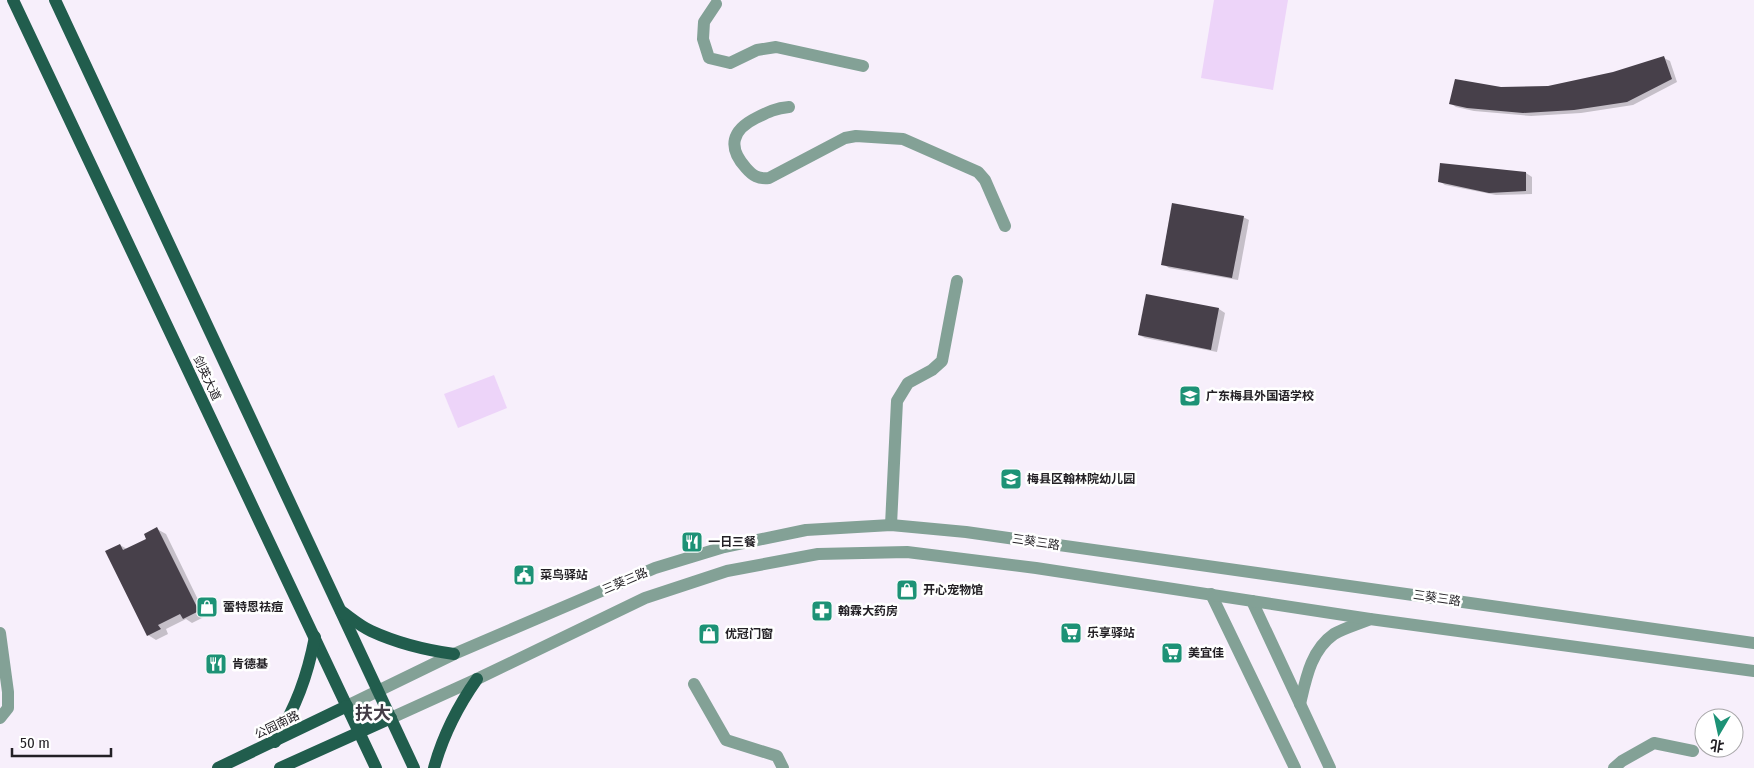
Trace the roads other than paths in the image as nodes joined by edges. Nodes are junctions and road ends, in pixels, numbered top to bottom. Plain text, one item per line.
1 (13, 0) edge
2 (55, 0) edge
3 (716, 4) dead end
4 (864, 66) dead end
5 (789, 107) dead end
6 (1005, 226) dead end
7 (957, 281) dead end
8 (891, 525) junction
9 (1211, 594) junction
10 (1252, 600) junction
11 (341, 611) junction
12 (1370, 619) junction
13 (0, 633) edge
14 (315, 637) junction
15 (1754, 642) edge
16 (454, 654) junction
17 (1754, 671) edge
18 (477, 679) junction
19 (694, 684) dead end
20 (378, 691) junction
21 (1300, 704) junction
22 (347, 706) junction
23 (0, 718) edge
24 (390, 718) junction
25 (359, 732) junction
26 (275, 742) junction
27 (1693, 751) dead end
28 (218, 768) edge
29 (280, 768) edge
30 (376, 768) edge
31 (414, 768) edge
32 (434, 768) edge
33 (783, 768) edge
34 (1295, 768) edge
35 (1330, 768) edge
36 (1614, 768) edge

1 - 14 main road, 剑英大道
2 - 11 main road, 剑英大道
3 - 4 street
5 - 6 street
7 - 8 street
8 - 15 street, 三葵三路
8 - 16 street, 三葵三路
9 - 10 street, 三葵三路
9 - 18 street, 三葵三路
9 - 34 street
10 - 12 street, 三葵三路
10 - 21 street
11 - 16 main road
11 - 20 main road, 剑英大道
12 - 17 street, 三葵三路
12 - 21 street
13 - 23 street
14 - 22 main road, 剑英大道
14 - 26 main road
16 - 20 street, 三葵三路
18 - 24 street, 三葵三路
18 - 32 main road
19 - 33 street
20 - 22 street, 三葵三路
20 - 24 main road, 剑英大道
21 - 35 street
22 - 25 main road, 剑英大道
22 - 26 main road, 公园南路
24 - 25 main road
24 - 31 main road, 剑英大道
25 - 29 main road
25 - 30 main road, 剑英大道
26 - 28 main road, 公园南路
27 - 36 street

